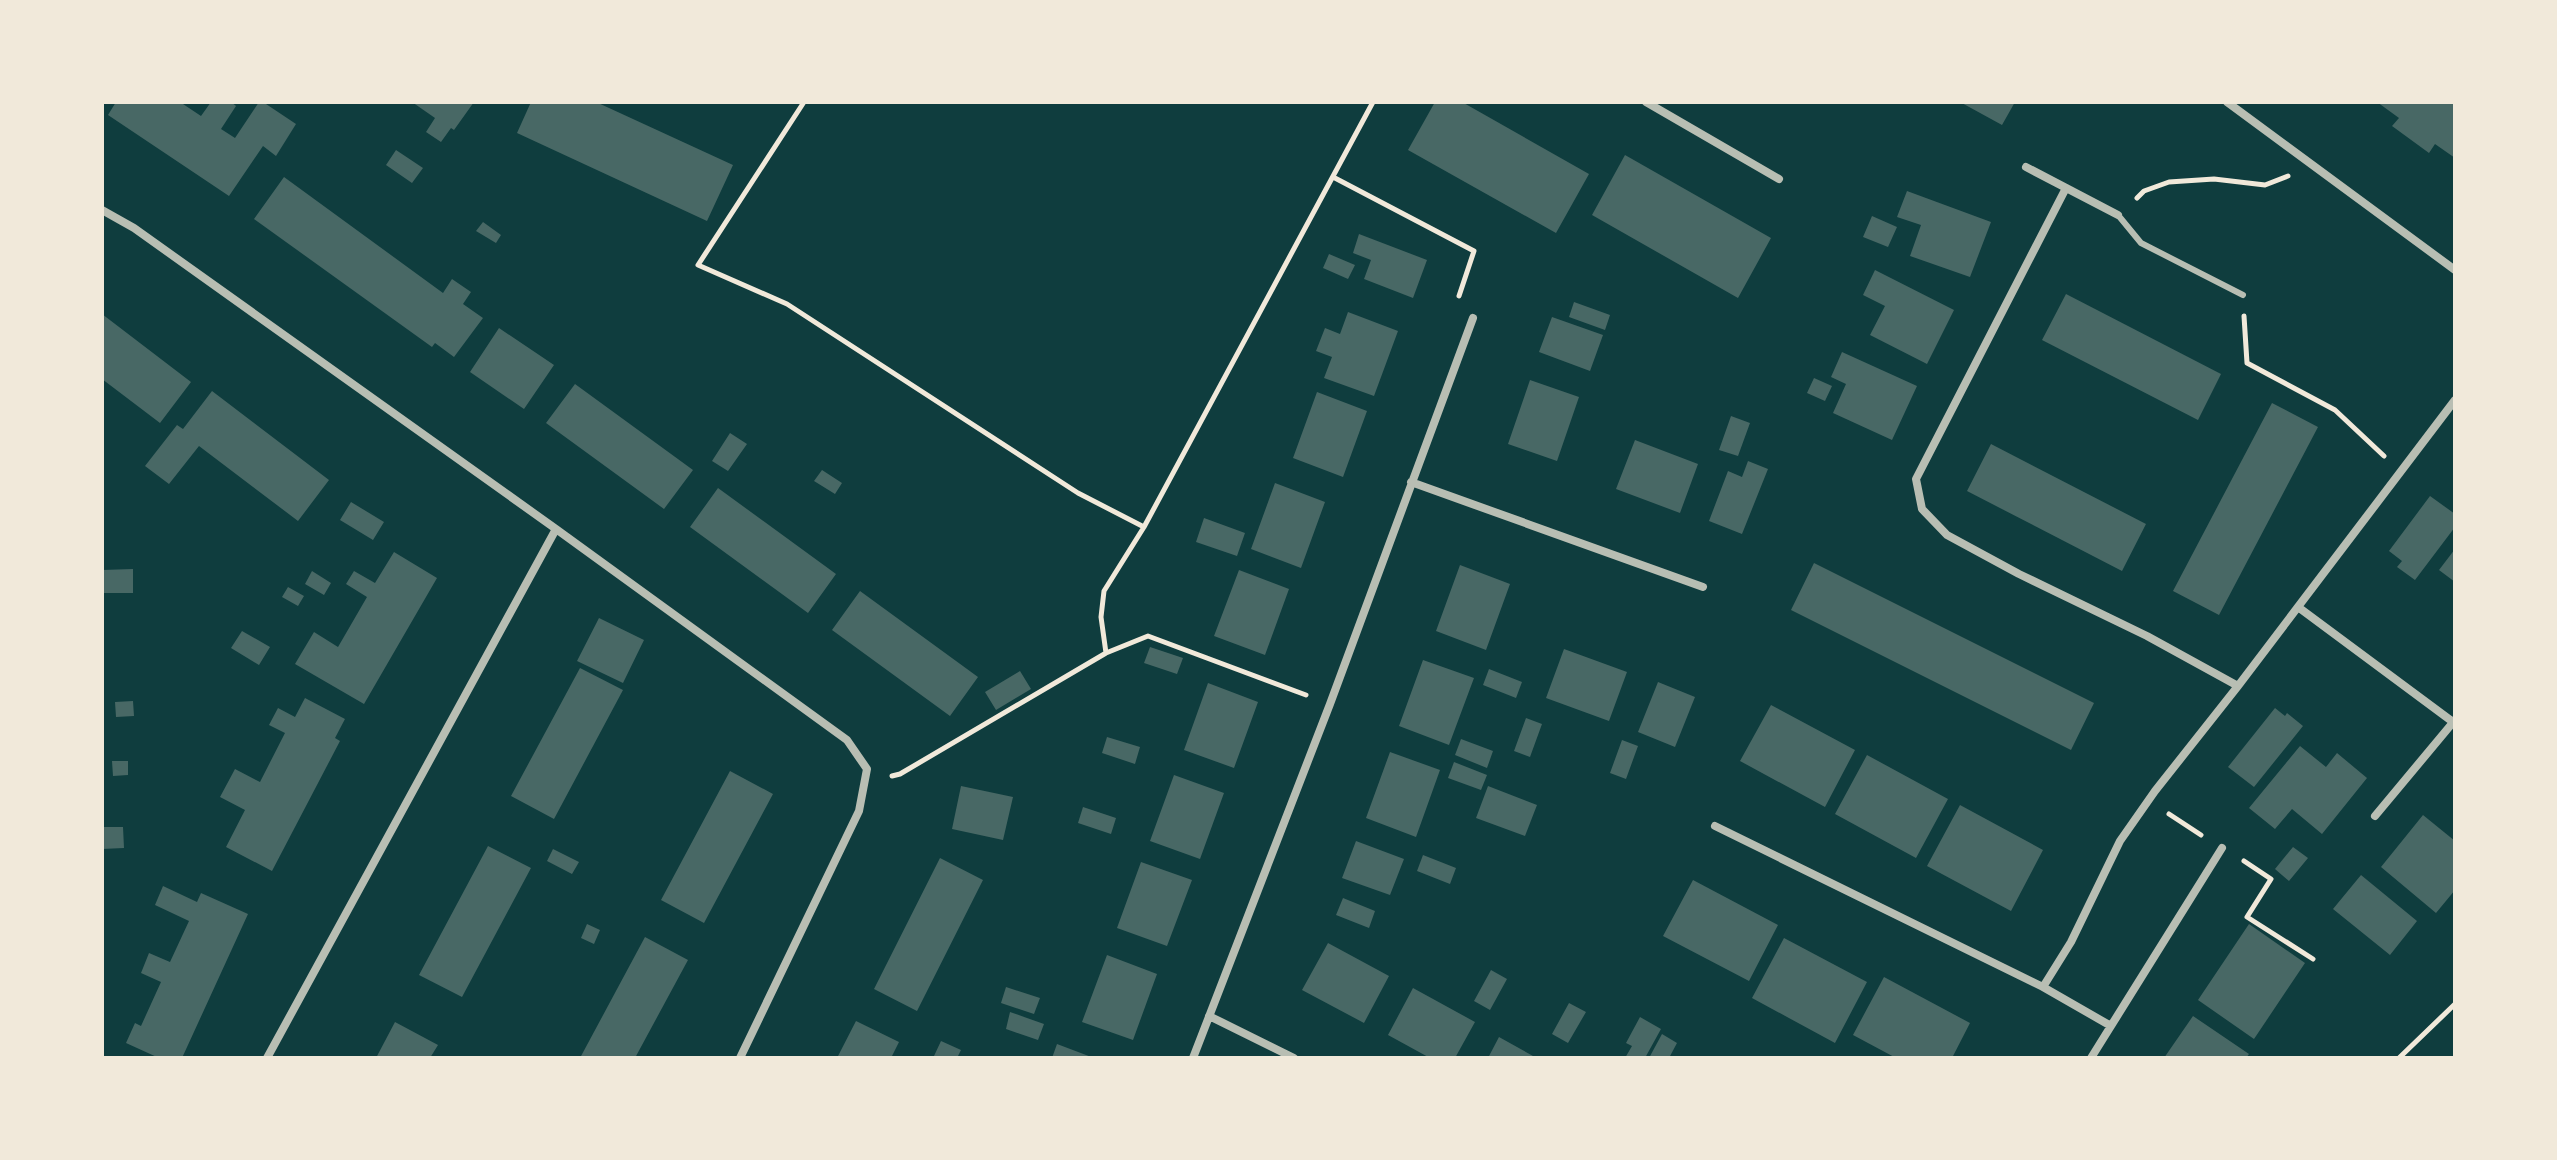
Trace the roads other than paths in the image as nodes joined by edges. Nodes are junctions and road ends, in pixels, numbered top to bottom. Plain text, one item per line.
1 (1646, 102) edge
2 (2227, 102) edge
3 (2026, 167) dead end
4 (1779, 179) dead end
5 (2066, 188) junction
6 (102, 210) edge
7 (2118, 215) joint
8 (2455, 270) edge
9 (2243, 295) road end
10 (1473, 318) road end
11 (2455, 400) edge
12 (1411, 482) junction
13 (556, 529) junction
14 (1703, 587) dead end
15 (2298, 607) junction
16 (2238, 686) junction
17 (2454, 721) edge
18 (2375, 816) dead end
19 (1715, 826) dead end
20 (2222, 848) road end
21 (2043, 987) junction
22 (1209, 1016) junction
23 (2111, 1026) junction
24 (267, 1058) edge
25 (740, 1058) edge
26 (1193, 1058) edge
27 (1294, 1058) edge
28 (2091, 1058) edge

1 - 4 street
2 - 8 street
3 - 5 street
5 - 7 street
5 - 16 street
6 - 13 street
7 - 9 lane
10 - 12 street
11 - 15 street
12 - 14 street
12 - 22 street
13 - 24 street
13 - 25 street
15 - 16 street
15 - 17 street
16 - 21 street
17 - 18 street
19 - 21 street
20 - 23 street
21 - 23 street
22 - 26 street
22 - 27 street
23 - 28 street

